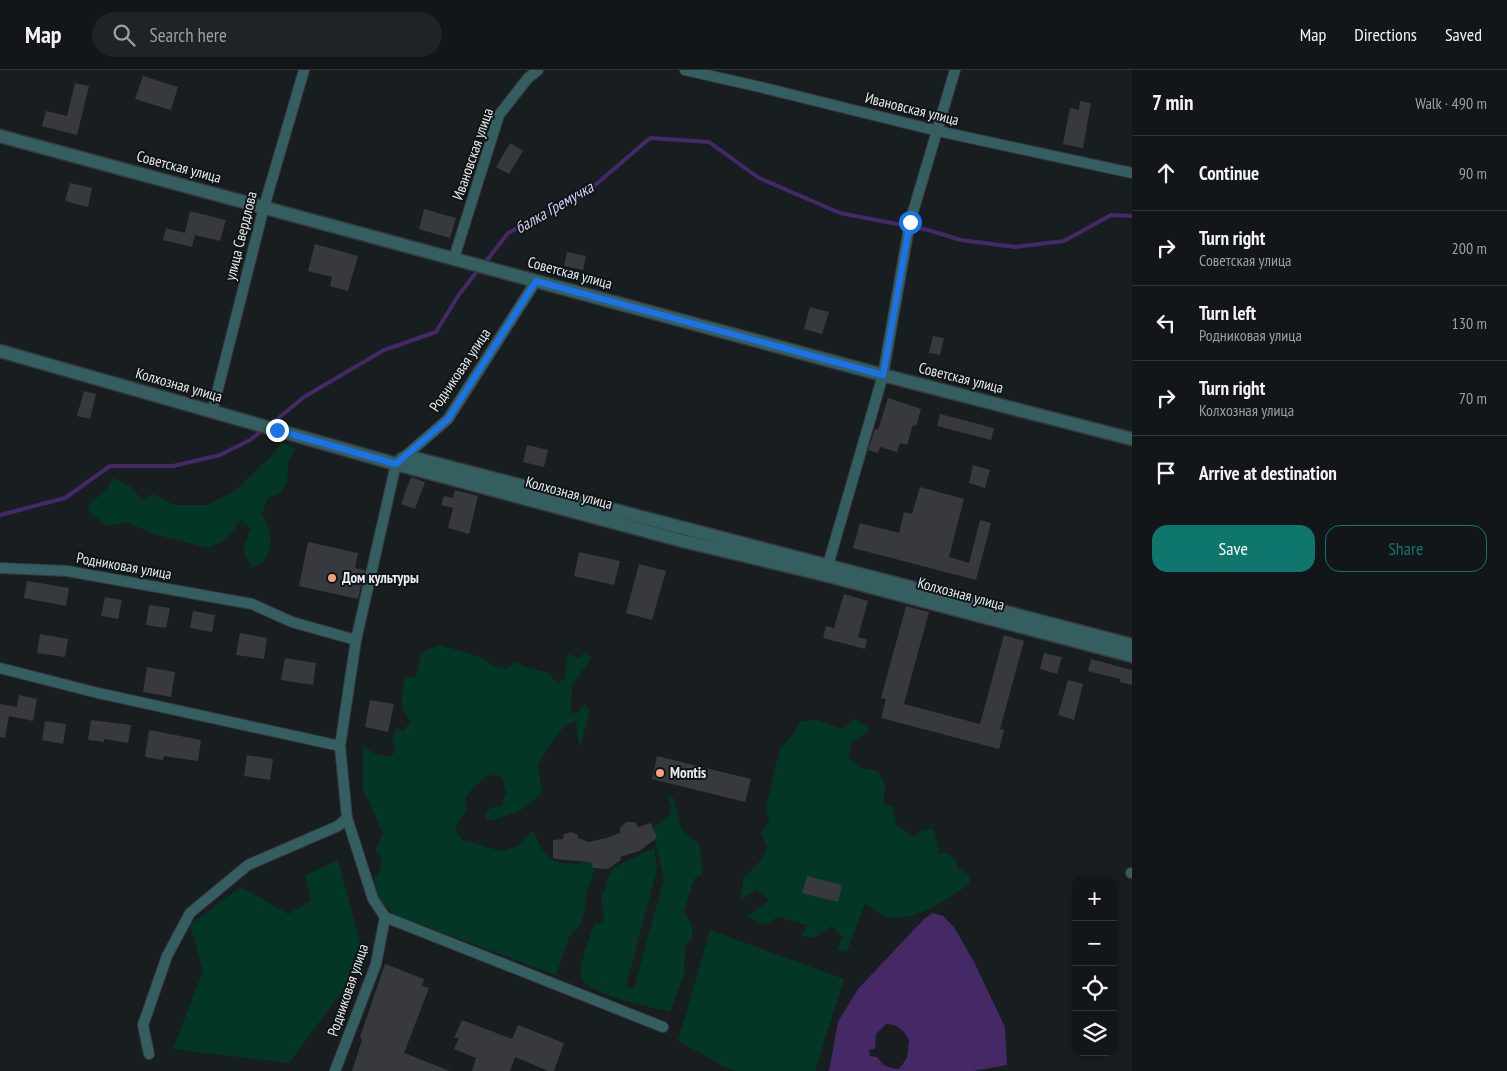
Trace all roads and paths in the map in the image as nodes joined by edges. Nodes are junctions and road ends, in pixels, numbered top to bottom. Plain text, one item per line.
1 (304, 70) edge
2 (538, 70) edge
3 (685, 70) edge
4 (955, 70) edge
5 (938, 131) junction
6 (0, 136) edge
7 (1132, 173) edge
8 (264, 207) junction
9 (454, 258) junction
10 (536, 281) junction
11 (0, 351) edge
12 (883, 375) junction
13 (212, 412) junction
14 (1132, 439) edge
15 (399, 461) junction
16 (0, 568) edge
17 (826, 571) junction
18 (356, 640) junction
19 (1132, 645) edge
20 (1132, 656) edge
21 (0, 668) edge
22 (340, 746) junction
23 (347, 818) junction
24 (385, 917) junction
25 (663, 1027) dead end
26 (149, 1054) dead end
27 (336, 1071) edge

1 - 8 street, улица Свердлова
2 - 9 street, Ивановская улица
3 - 5 street, Ивановская улица
4 - 5 street
5 - 7 street, Ивановская улица
5 - 12 street
6 - 8 street, Советская улица
8 - 9 street, Советская улица
8 - 13 street, улица Свердлова
9 - 10 street, Советская улица
10 - 12 street, Советская улица
10 - 15 street, Родниковая улица
11 - 13 street, Колхозная улица
12 - 14 street, Советская улица
12 - 17 street
13 - 15 street, Колхозная улица
15 - 17 street, Колхозная улица
15 - 18 street
16 - 18 street, Родниковая улица
17 - 19 street, Колхозная улица
17 - 20 street, Колхозная улица
18 - 22 street
21 - 22 street
22 - 23 street
23 - 24 street
23 - 26 street
24 - 25 street
24 - 27 street, Родниковая улица

